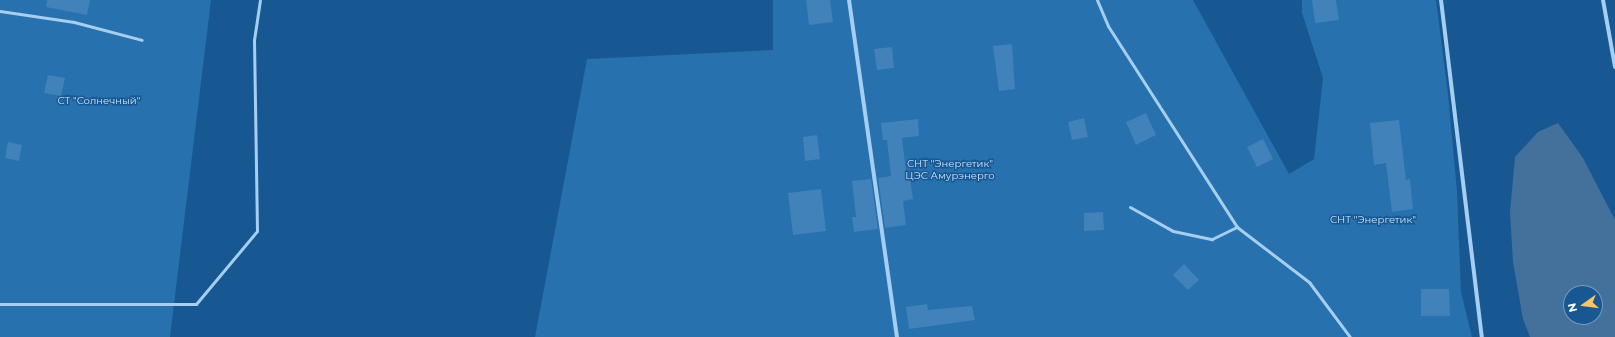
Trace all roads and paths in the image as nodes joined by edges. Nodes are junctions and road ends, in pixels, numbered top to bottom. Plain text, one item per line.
1 (260, 0) edge
2 (849, 0) edge
3 (1097, 0) edge
4 (1441, 0) edge
5 (1603, 0) edge
6 (0, 11) edge
7 (142, 40) dead end
8 (1615, 67) edge
9 (1130, 207) dead end
10 (1237, 227) junction
11 (0, 304) edge
12 (897, 337) edge
13 (1350, 337) edge
14 (1482, 337) edge

1 - 11 lane
2 - 12 street
3 - 10 lane
4 - 14 street
5 - 8 street
6 - 7 lane
9 - 10 lane
10 - 13 lane

